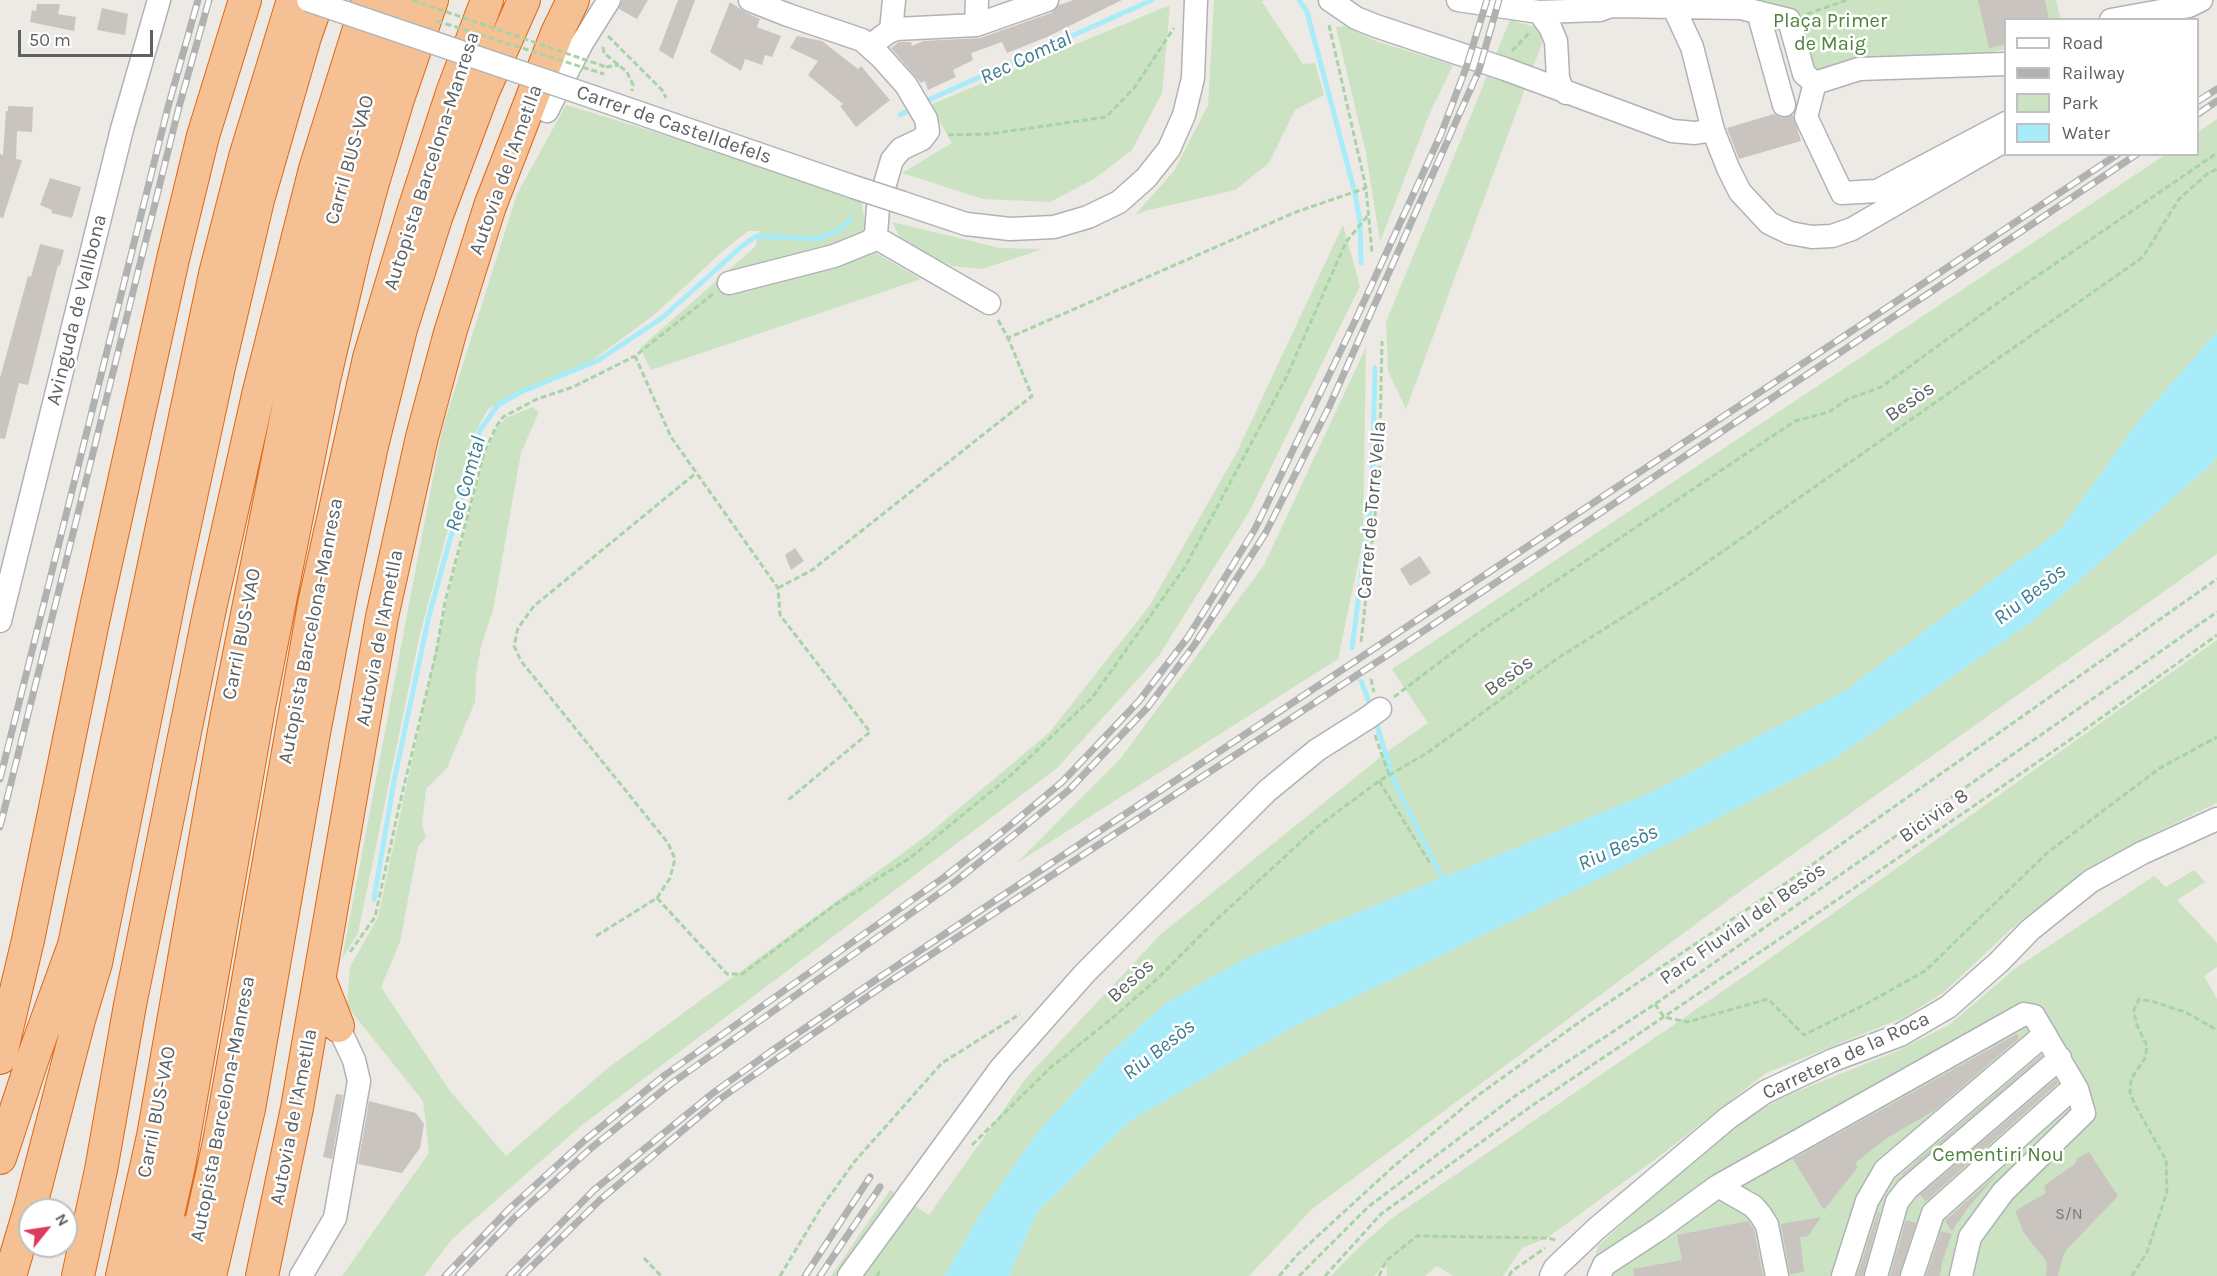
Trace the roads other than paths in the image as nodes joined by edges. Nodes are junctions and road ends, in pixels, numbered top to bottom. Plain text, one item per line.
1 (159, 0) edge
2 (293, 0) edge
3 (308, 0) edge
4 (318, 0) edge
5 (368, 0) edge
6 (400, 0) edge
7 (487, 0) edge
8 (524, 0) edge
9 (609, 0) edge
10 (750, 0) edge
11 (894, 0) edge
12 (977, 0) edge
13 (1047, 0) edge
14 (1196, 0) edge
15 (1329, 0) edge
16 (1458, 0) edge
17 (2201, 0) edge
18 (1606, 3) edge
19 (243, 6) edge
20 (1673, 6) junction
21 (431, 9) edge
22 (568, 9) edge
23 (1539, 12) junction
24 (1758, 12) junction
25 (2122, 18) edge
26 (976, 25) junction
27 (891, 31) junction
28 (870, 46) junction
29 (2004, 64) edge
30 (1815, 83) junction
31 (1566, 93) junction
32 (1784, 105) dead end
33 (547, 111) joint
34 (2004, 124) edge
35 (1713, 130) junction
36 (2004, 141) edge
37 (490, 206) junction
38 (875, 237) junction
39 (729, 283) road end
40 (989, 303) road end
41 (272, 486) junction
42 (0, 621) edge
43 (1380, 709) road end
44 (2217, 819) edge
45 (74, 945) junction
46 (320, 980) junction
47 (130, 1005) junction
48 (79, 1020) junction
49 (338, 1026) joint
50 (2045, 1034) junction
51 (0, 1058) edge
52 (2060, 1058) junction
53 (2075, 1086) junction
54 (0, 1158) edge
55 (210, 1181) junction
56 (1718, 1186) junction
57 (10, 1276) edge
58 (78, 1276) edge
59 (122, 1276) edge
60 (154, 1276) edge
61 (177, 1276) edge
62 (190, 1276) edge
63 (210, 1276) edge
64 (262, 1276) edge
65 (301, 1276) edge
66 (849, 1276) edge
67 (1551, 1276) edge
68 (1599, 1276) edge
69 (1777, 1276) edge
70 (1843, 1276) edge
71 (1876, 1276) edge
72 (1912, 1276) edge
73 (1961, 1276) edge

1 - 42 street, Avinguda de Vallbona
2 - 45 highway
3 - 14 street, Carrer de Castelldefels, bridge
4 - 48 highway
5 - 47 highway
6 - 41 highway, Carril BUS-VAO
7 - 55 highway, Autopista Barcelona-Manresa
8 - 63 highway
9 - 33 street
10 - 28 street
11 - 27 street
12 - 26 street
13 - 26 street
15 - 31 street
16 - 23 street
17 - 25 street
18 - 20 street
18 - 23 street
19 - 51 highway
20 - 24 street
20 - 35 street
21 - 60 highway
22 - 37 highway, Autovia de l'Ametlla
23 - 31 street
24 - 30 street
24 - 32 street
26 - 27 street
27 - 28 street
28 - 38 street
29 - 30 street
30 - 34 street
31 - 35 street
33 - 37 highway
35 - 36 street
37 - 46 highway, Autovia de l'Ametlla
38 - 39 street
38 - 40 street
41 - 47 highway
41 - 59 highway, Carril BUS-VAO
43 - 66 street
44 - 67 street, Carretera de la Roca
45 - 48 highway
45 - 54 highway
46 - 49 highway
46 - 64 highway, Autovia de l'Ametlla
47 - 58 highway
48 - 57 highway
49 - 65 street
50 - 52 street
50 - 56 street
50 - 70 street
52 - 53 street
52 - 71 street
53 - 72 street
53 - 73 street
55 - 61 highway
55 - 62 highway, Autopista Barcelona-Manresa
56 - 68 street
56 - 69 street

